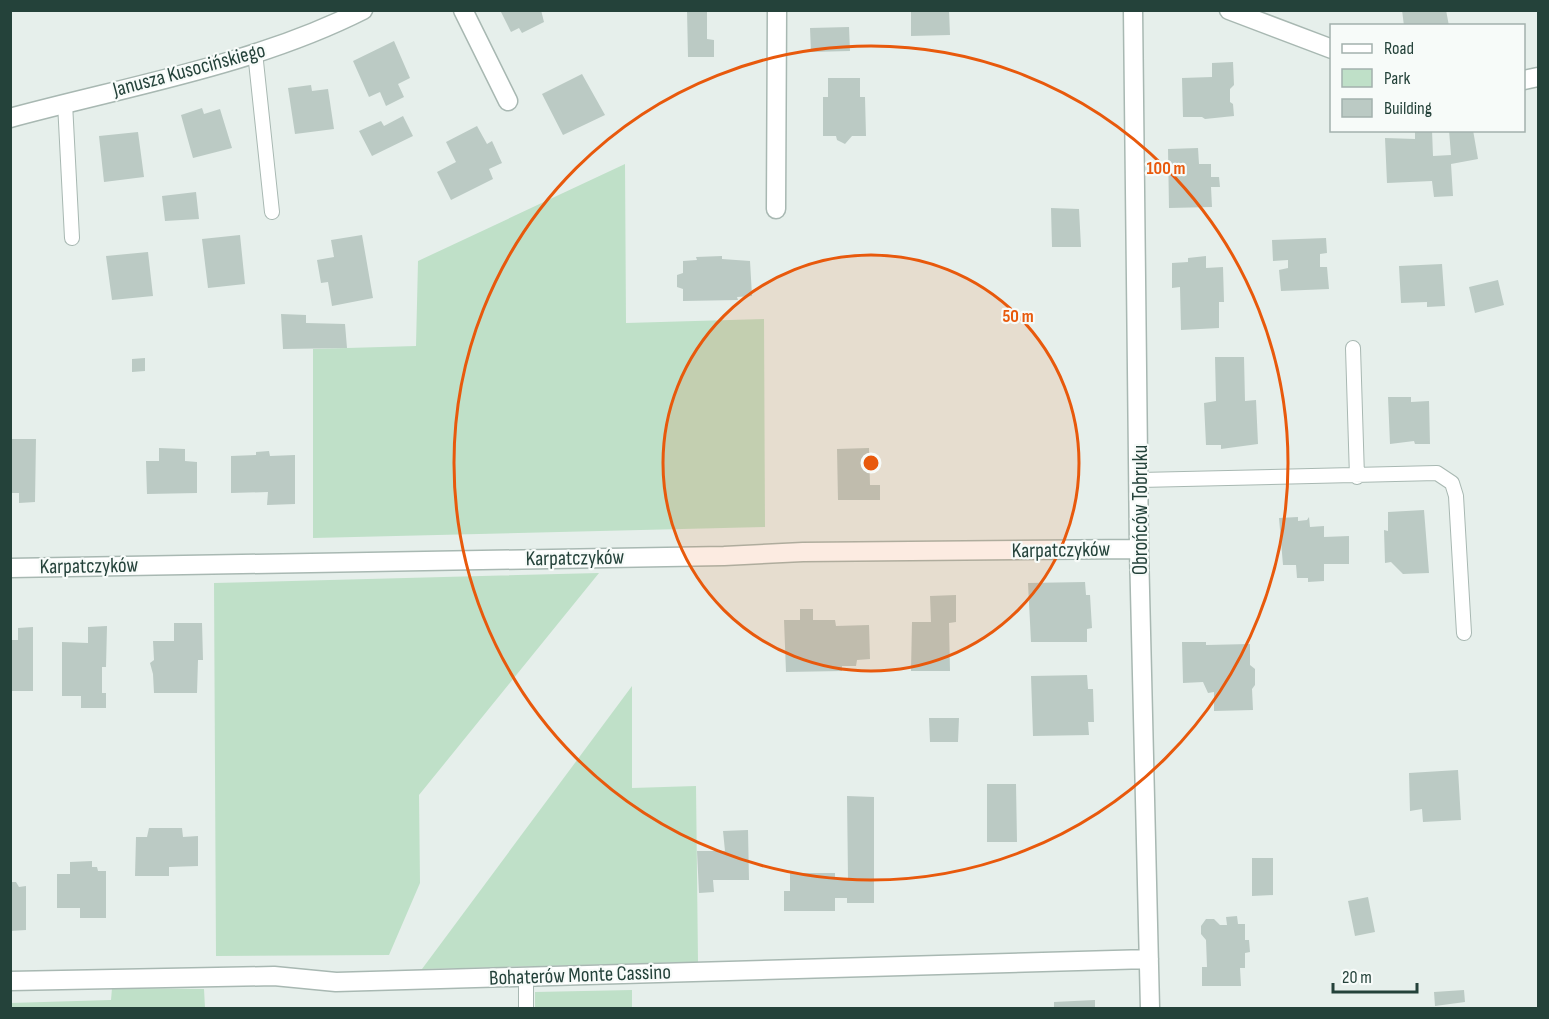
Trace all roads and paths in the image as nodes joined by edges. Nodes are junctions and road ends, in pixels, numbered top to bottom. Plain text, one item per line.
1 (363, 10) edge
2 (463, 10) edge
3 (777, 10) edge
4 (1133, 10) edge
5 (1229, 10) edge
6 (1330, 48) edge
7 (255, 52) junction
8 (508, 101) dead end
9 (65, 103) junction
10 (10, 118) edge
11 (776, 209) dead end
12 (272, 212) dead end
13 (72, 238) dead end
14 (1353, 348) dead end
15 (1357, 477) junction
16 (1140, 480) junction
17 (1139, 549) junction
18 (10, 568) edge
19 (1464, 633) dead end
20 (1149, 959) junction
21 (526, 977) junction
22 (10, 981) edge
23 (526, 1008) edge
24 (1150, 1008) edge

1 - 7 street, Janusza Kusocińskiego
2 - 8 street
3 - 11 street
4 - 16 street, Obrońców Tobruku
5 - 6 street
7 - 9 street, Janusza Kusocińskiego
7 - 12 lane
9 - 10 street, Janusza Kusocińskiego
9 - 13 lane
14 - 15 lane
15 - 16 lane
15 - 19 lane
16 - 17 street, Obrońców Tobruku
17 - 18 street, Karpatczyków
17 - 20 street, Obrońców Tobruku
20 - 21 street, Bohaterów Monte Cassino
20 - 24 street, Obrońców Tobruku
21 - 22 street, Bohaterów Monte Cassino
21 - 23 lane

